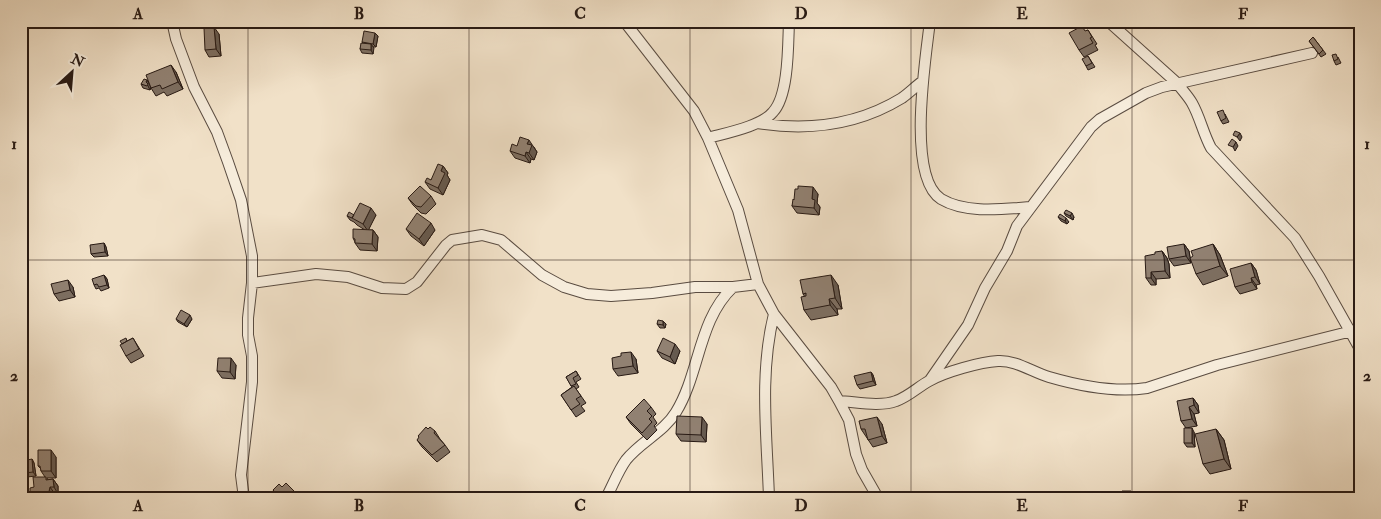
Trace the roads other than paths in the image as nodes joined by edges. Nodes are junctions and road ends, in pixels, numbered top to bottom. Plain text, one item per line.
1 (172, 21) edge
2 (624, 21) edge
3 (789, 21) edge
4 (930, 21) edge
5 (1108, 21) edge
6 (1312, 54) dead end
7 (923, 80) junction
8 (1178, 83) junction
9 (757, 123) junction
10 (708, 138) junction
11 (1031, 208) junction
12 (252, 282) junction
13 (758, 284) junction
14 (734, 287) junction
15 (774, 314) junction
16 (1355, 331) edge
17 (1360, 349) edge
18 (930, 380) junction
19 (839, 401) junction
20 (244, 498) edge
21 (606, 498) edge
22 (769, 498) edge
23 (878, 498) edge

1 - 12 street
2 - 10 street
3 - 9 street
4 - 7 street
5 - 8 street
6 - 8 street
7 - 9 street
7 - 11 street
8 - 11 street
8 - 16 street
9 - 10 street
10 - 13 street
11 - 18 street
12 - 14 street
12 - 20 street
13 - 14 street
13 - 15 street
14 - 21 street
15 - 19 street
15 - 22 street
16 - 17 street
16 - 18 street
18 - 19 street
19 - 23 street

